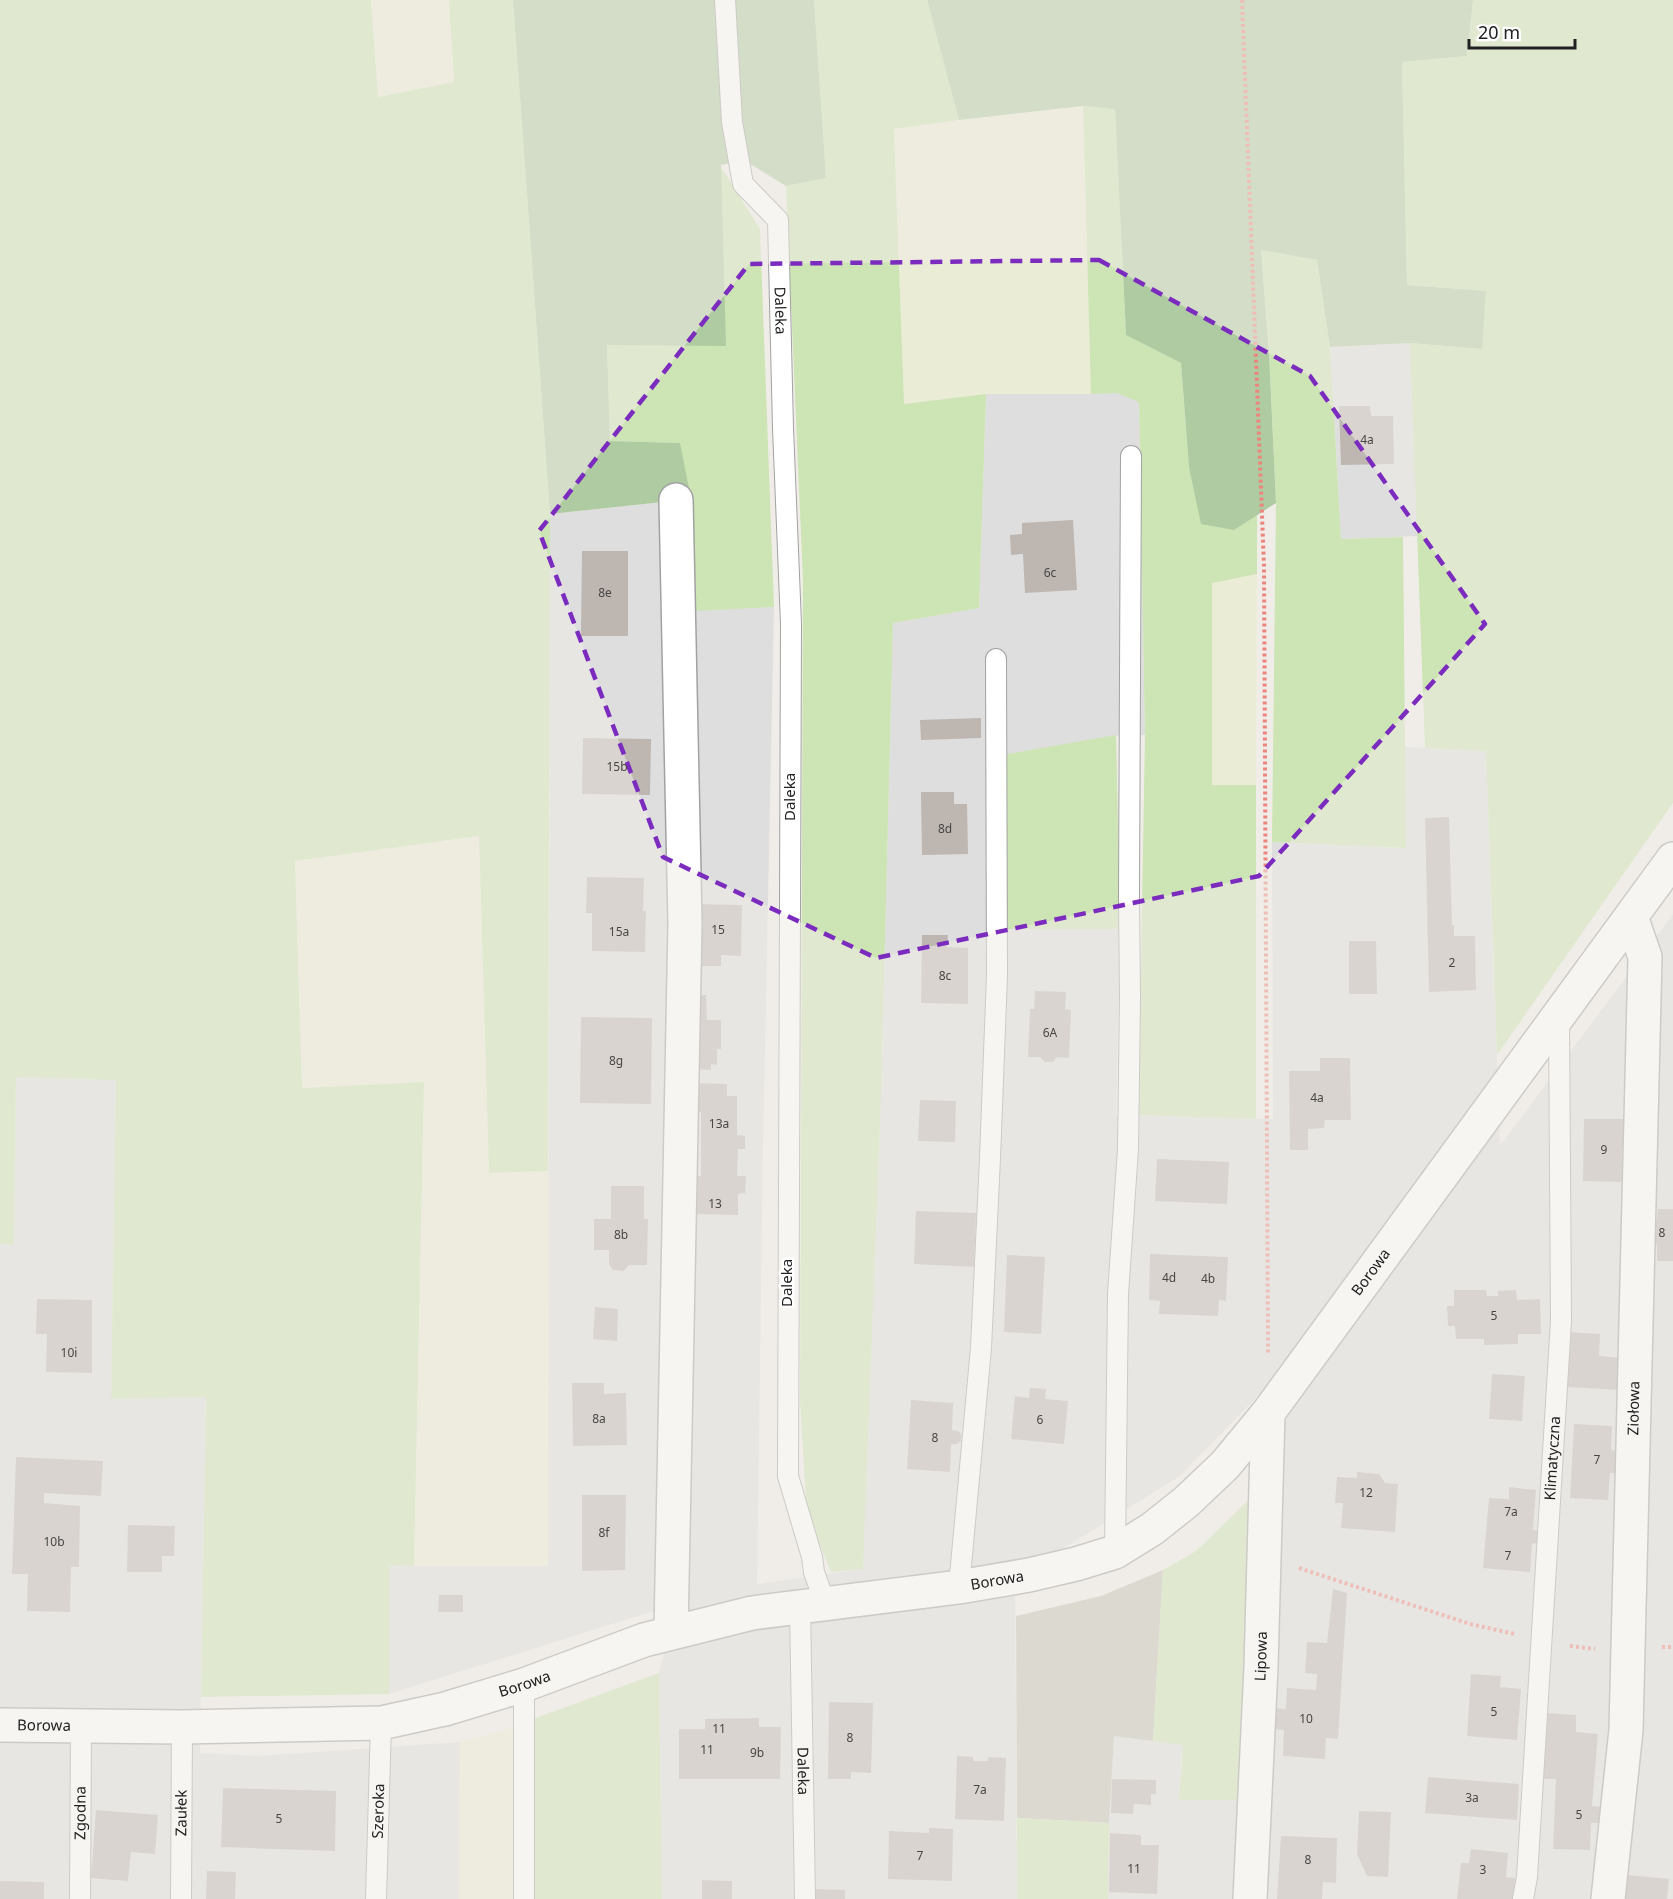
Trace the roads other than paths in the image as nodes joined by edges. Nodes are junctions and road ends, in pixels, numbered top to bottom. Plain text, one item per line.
1 (724, 0) edge
2 (1131, 456) dead end
3 (676, 500) dead end
4 (996, 658) dead end
5 (1673, 859) edge
6 (1631, 917) junction
7 (1559, 1015) junction
8 (1268, 1413) junction
9 (1115, 1551) junction
10 (959, 1587) junction
11 (812, 1604) junction
12 (671, 1632) junction
13 (524, 1685) junction
14 (381, 1723) junction
15 (0, 1725) edge
16 (81, 1727) junction
17 (182, 1727) junction
18 (80, 1899) edge
19 (182, 1899) edge
20 (376, 1899) edge
21 (524, 1899) edge
22 (805, 1899) edge
23 (1250, 1899) edge
24 (1523, 1899) edge
25 (1608, 1899) edge

1 - 11 lane, Daleka
2 - 9 lane
3 - 12 street
4 - 10 lane
5 - 6 street, Borowa
6 - 7 street, Borowa
6 - 25 street, Ziołowa
7 - 8 street, Borowa
7 - 24 lane, Klimatyczna
8 - 9 street, Borowa
8 - 23 street, Lipowa
9 - 10 street, Borowa
10 - 11 street, Borowa
11 - 12 street, Borowa
11 - 22 lane, Daleka
12 - 13 street, Borowa
13 - 14 street, Borowa
13 - 21 lane
14 - 17 street, Borowa
14 - 20 lane, Szeroka
15 - 16 street, Borowa
16 - 17 street, Borowa
16 - 18 lane, Zgodna
17 - 19 lane, Zaułek

